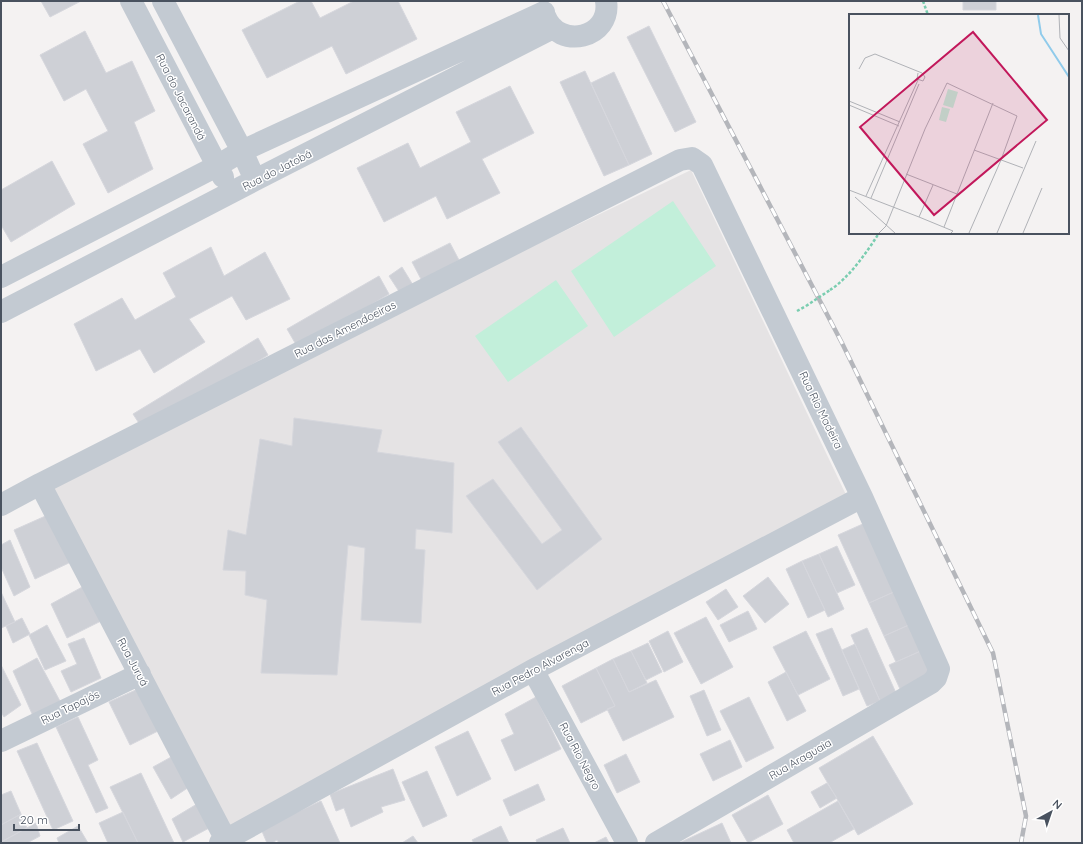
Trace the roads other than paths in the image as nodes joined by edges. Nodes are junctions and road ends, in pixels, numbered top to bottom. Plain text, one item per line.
1 (131, 1) edge
2 (163, 1) edge
3 (606, 1) edge
4 (547, 14) edge
5 (242, 151) junction
6 (692, 158) joint
7 (217, 166) junction
8 (256, 180) junction
9 (233, 193) junction
10 (1, 277) edge
11 (1, 312) edge
12 (40, 484) junction
13 (862, 497) junction
14 (1, 505) edge
15 (939, 669) joint
16 (533, 670) junction
17 (140, 674) junction
18 (1, 741) edge
19 (223, 841) edge
20 (627, 843) edge
21 (656, 843) edge

1 - 7 street, Rua do Jacarandá
2 - 5 street
3 - 4 street
4 - 5 street
4 - 8 street, Rua do Jatobá
5 - 7 street
5 - 8 street
6 - 12 street, Rua das Amendoeiras
6 - 13 street, Rua Rio Madeira
7 - 9 street, Rua do Jacarandá
7 - 10 street
8 - 9 street, Rua do Jatobá
9 - 11 street, Rua do Jatobá
12 - 14 street, Rua das Amendoeiras
12 - 17 street, Rua Juruá
13 - 15 street, Rua Rio Madeira
13 - 16 street, Rua Pedro Alvarenga
15 - 21 street, Rua Araguaia
16 - 19 street, Rua Pedro Alvarenga
16 - 20 street, Rua Rio Negro
17 - 18 street, Rua Tapajós
17 - 19 street, Rua Juruá

